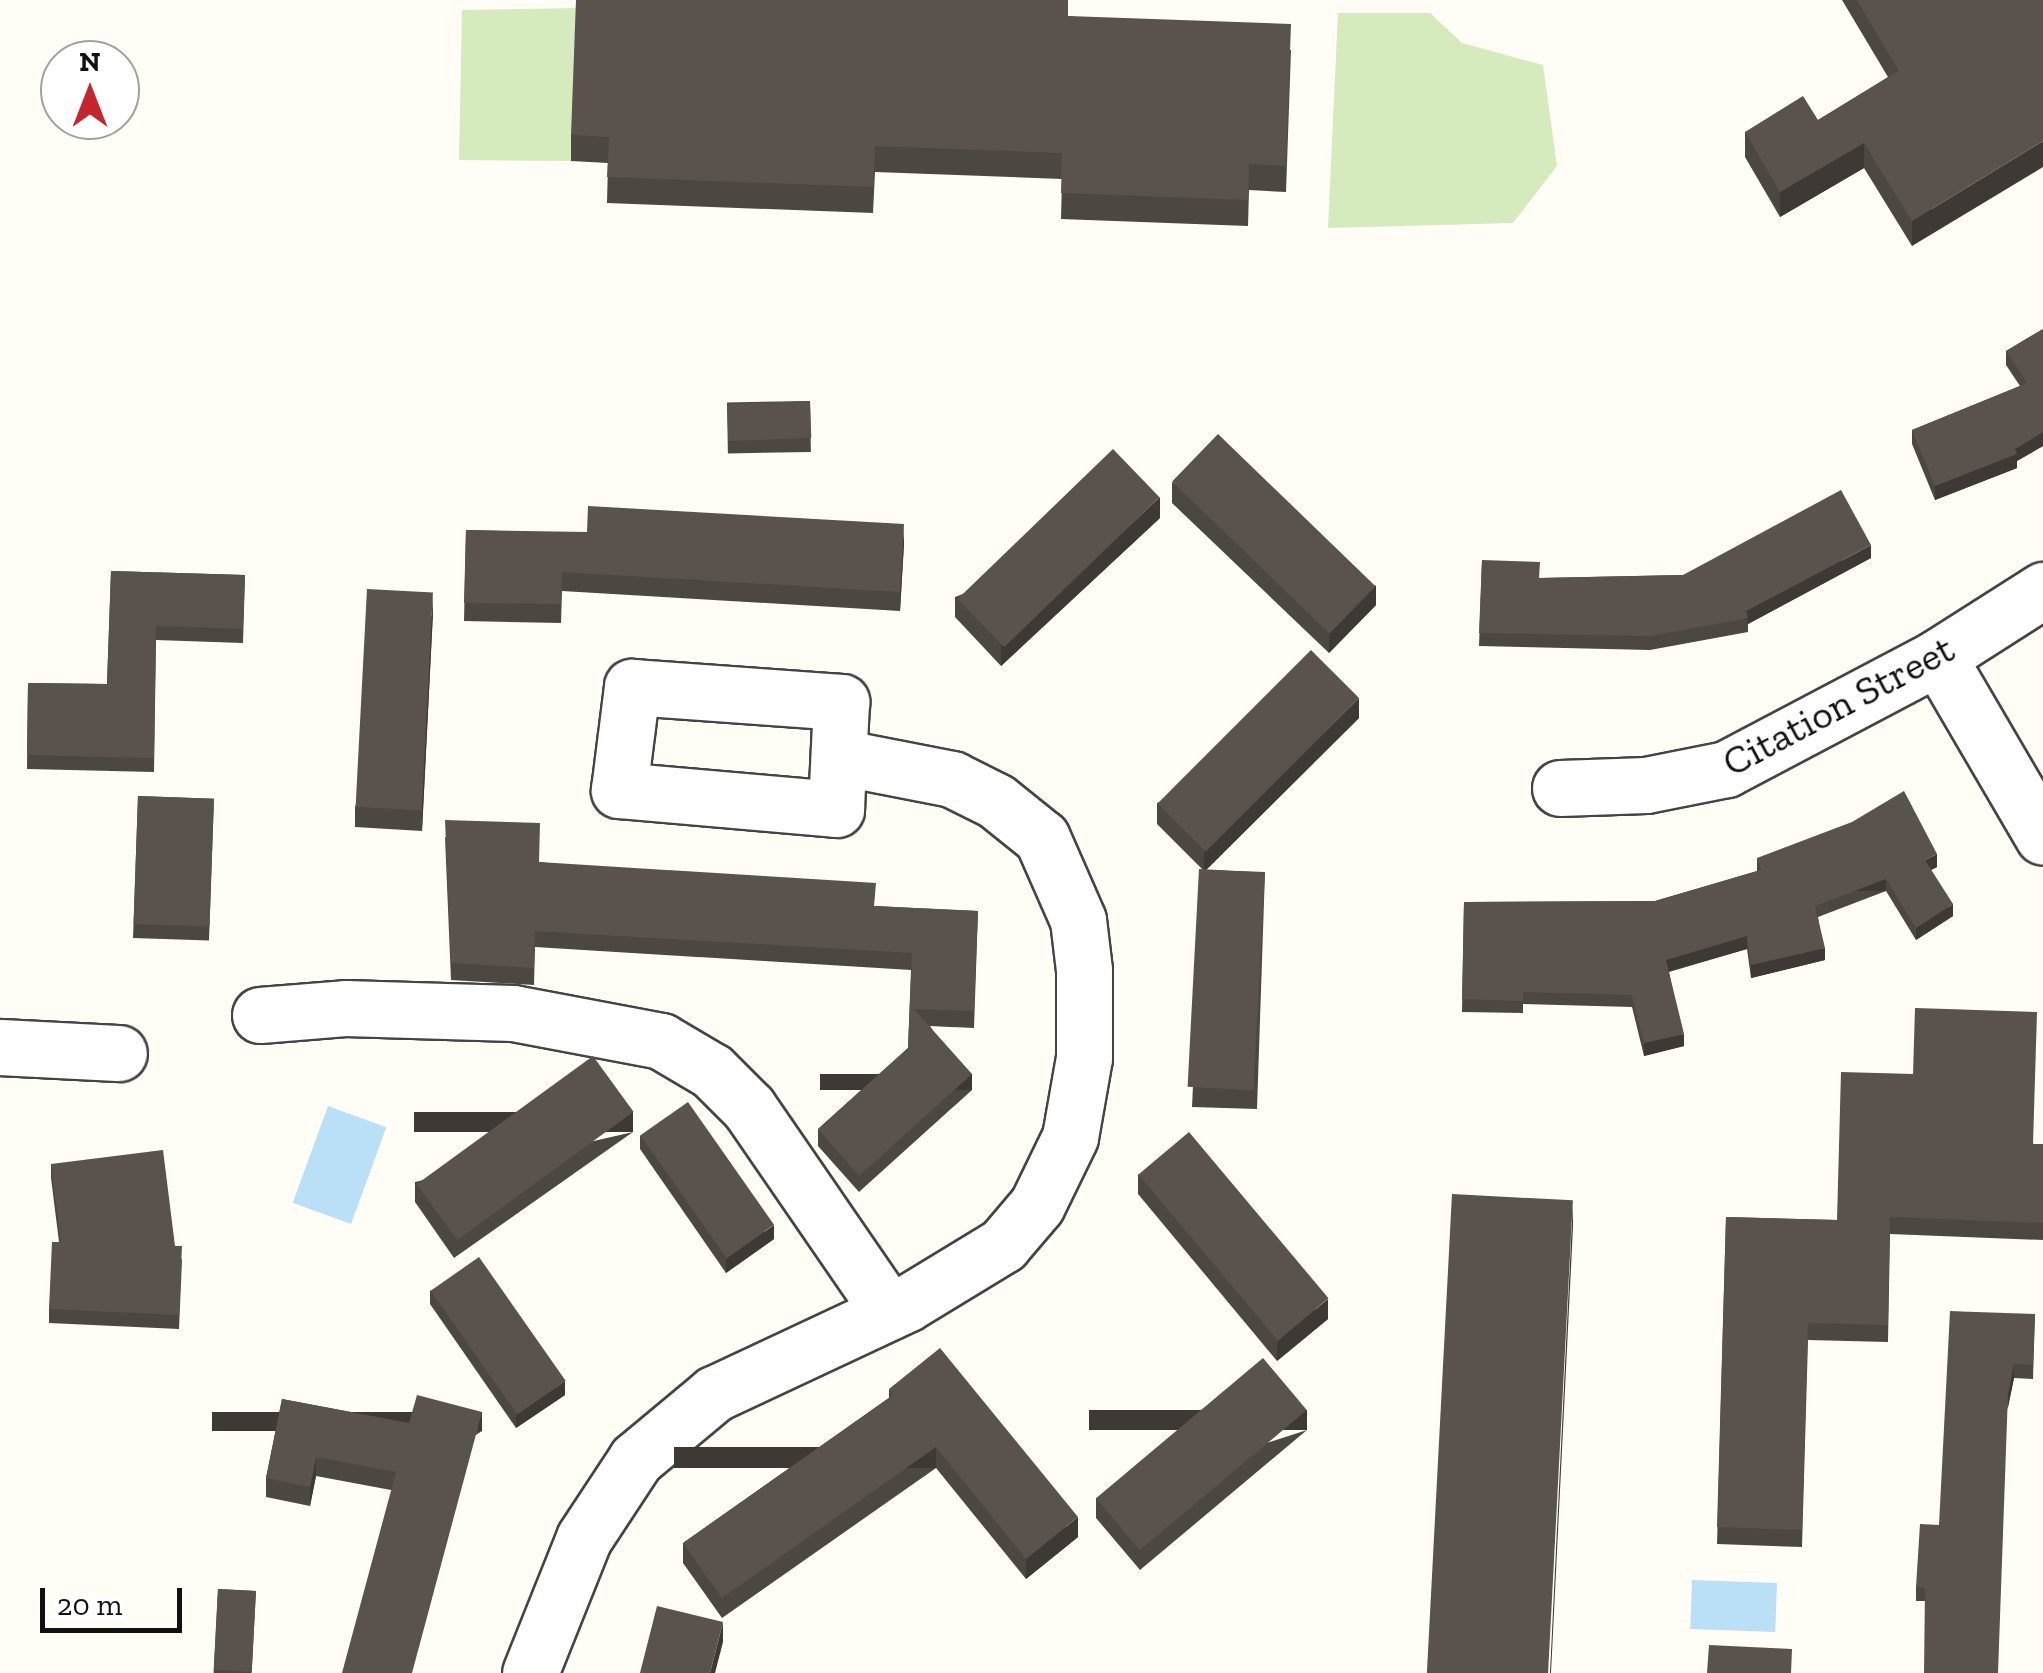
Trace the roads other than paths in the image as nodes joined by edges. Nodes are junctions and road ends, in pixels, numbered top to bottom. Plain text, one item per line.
1 (2043, 590) edge
2 (1938, 657) junction
3 (839, 757) dead end
4 (1560, 788) dead end
5 (2043, 838) edge
6 (260, 1016) dead end
7 (0, 1047) edge
8 (119, 1053) dead end
9 (888, 1312) junction
10 (530, 1673) edge

1 - 2 street, Citation Street
2 - 4 street, Citation Street
2 - 5 street
3 - 9 street
6 - 9 street
7 - 8 street
9 - 10 street

